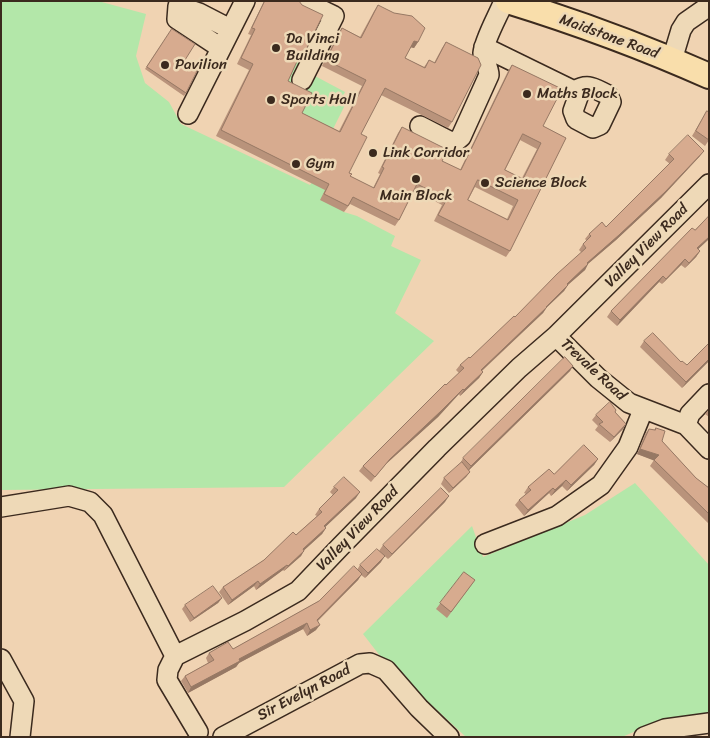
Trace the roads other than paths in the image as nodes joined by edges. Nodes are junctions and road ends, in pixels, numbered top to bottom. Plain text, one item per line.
1 (245, 1) edge
2 (303, 1) edge
3 (515, 2) edge
4 (178, 4) edge
5 (709, 6) edge
6 (230, 29) junction
7 (484, 47) junction
8 (221, 48) junction
9 (672, 60) junction
10 (709, 76) edge
11 (302, 80) dead end
12 (574, 90) dead end
13 (188, 114) dead end
14 (420, 126) dead end
15 (709, 184) edge
16 (556, 336) junction
17 (709, 394) edge
18 (643, 410) junction
19 (686, 425) junction
20 (709, 449) edge
21 (1, 507) edge
22 (485, 544) dead end
23 (175, 656) junction
24 (1, 659) edge
25 (709, 723) edge
26 (198, 732) dead end
27 (20, 737) edge
28 (223, 737) edge
29 (448, 737) edge
30 (644, 737) edge

1 - 6 street
2 - 11 street
3 - 7 street
3 - 9 main road, Maidstone Road
4 - 6 street
4 - 8 street
5 - 9 street
6 - 8 street
7 - 12 street
7 - 14 street
8 - 13 street
9 - 10 main road, Maidstone Road
15 - 16 street, Valley View Road
16 - 18 street, Trevale Road
16 - 23 street, Valley View Road
17 - 19 street
18 - 19 street, Trevale Road
18 - 22 street
19 - 20 street, Trevale Road
21 - 23 street
23 - 26 street
24 - 27 street
25 - 30 street
28 - 29 street, Sir Evelyn Road

